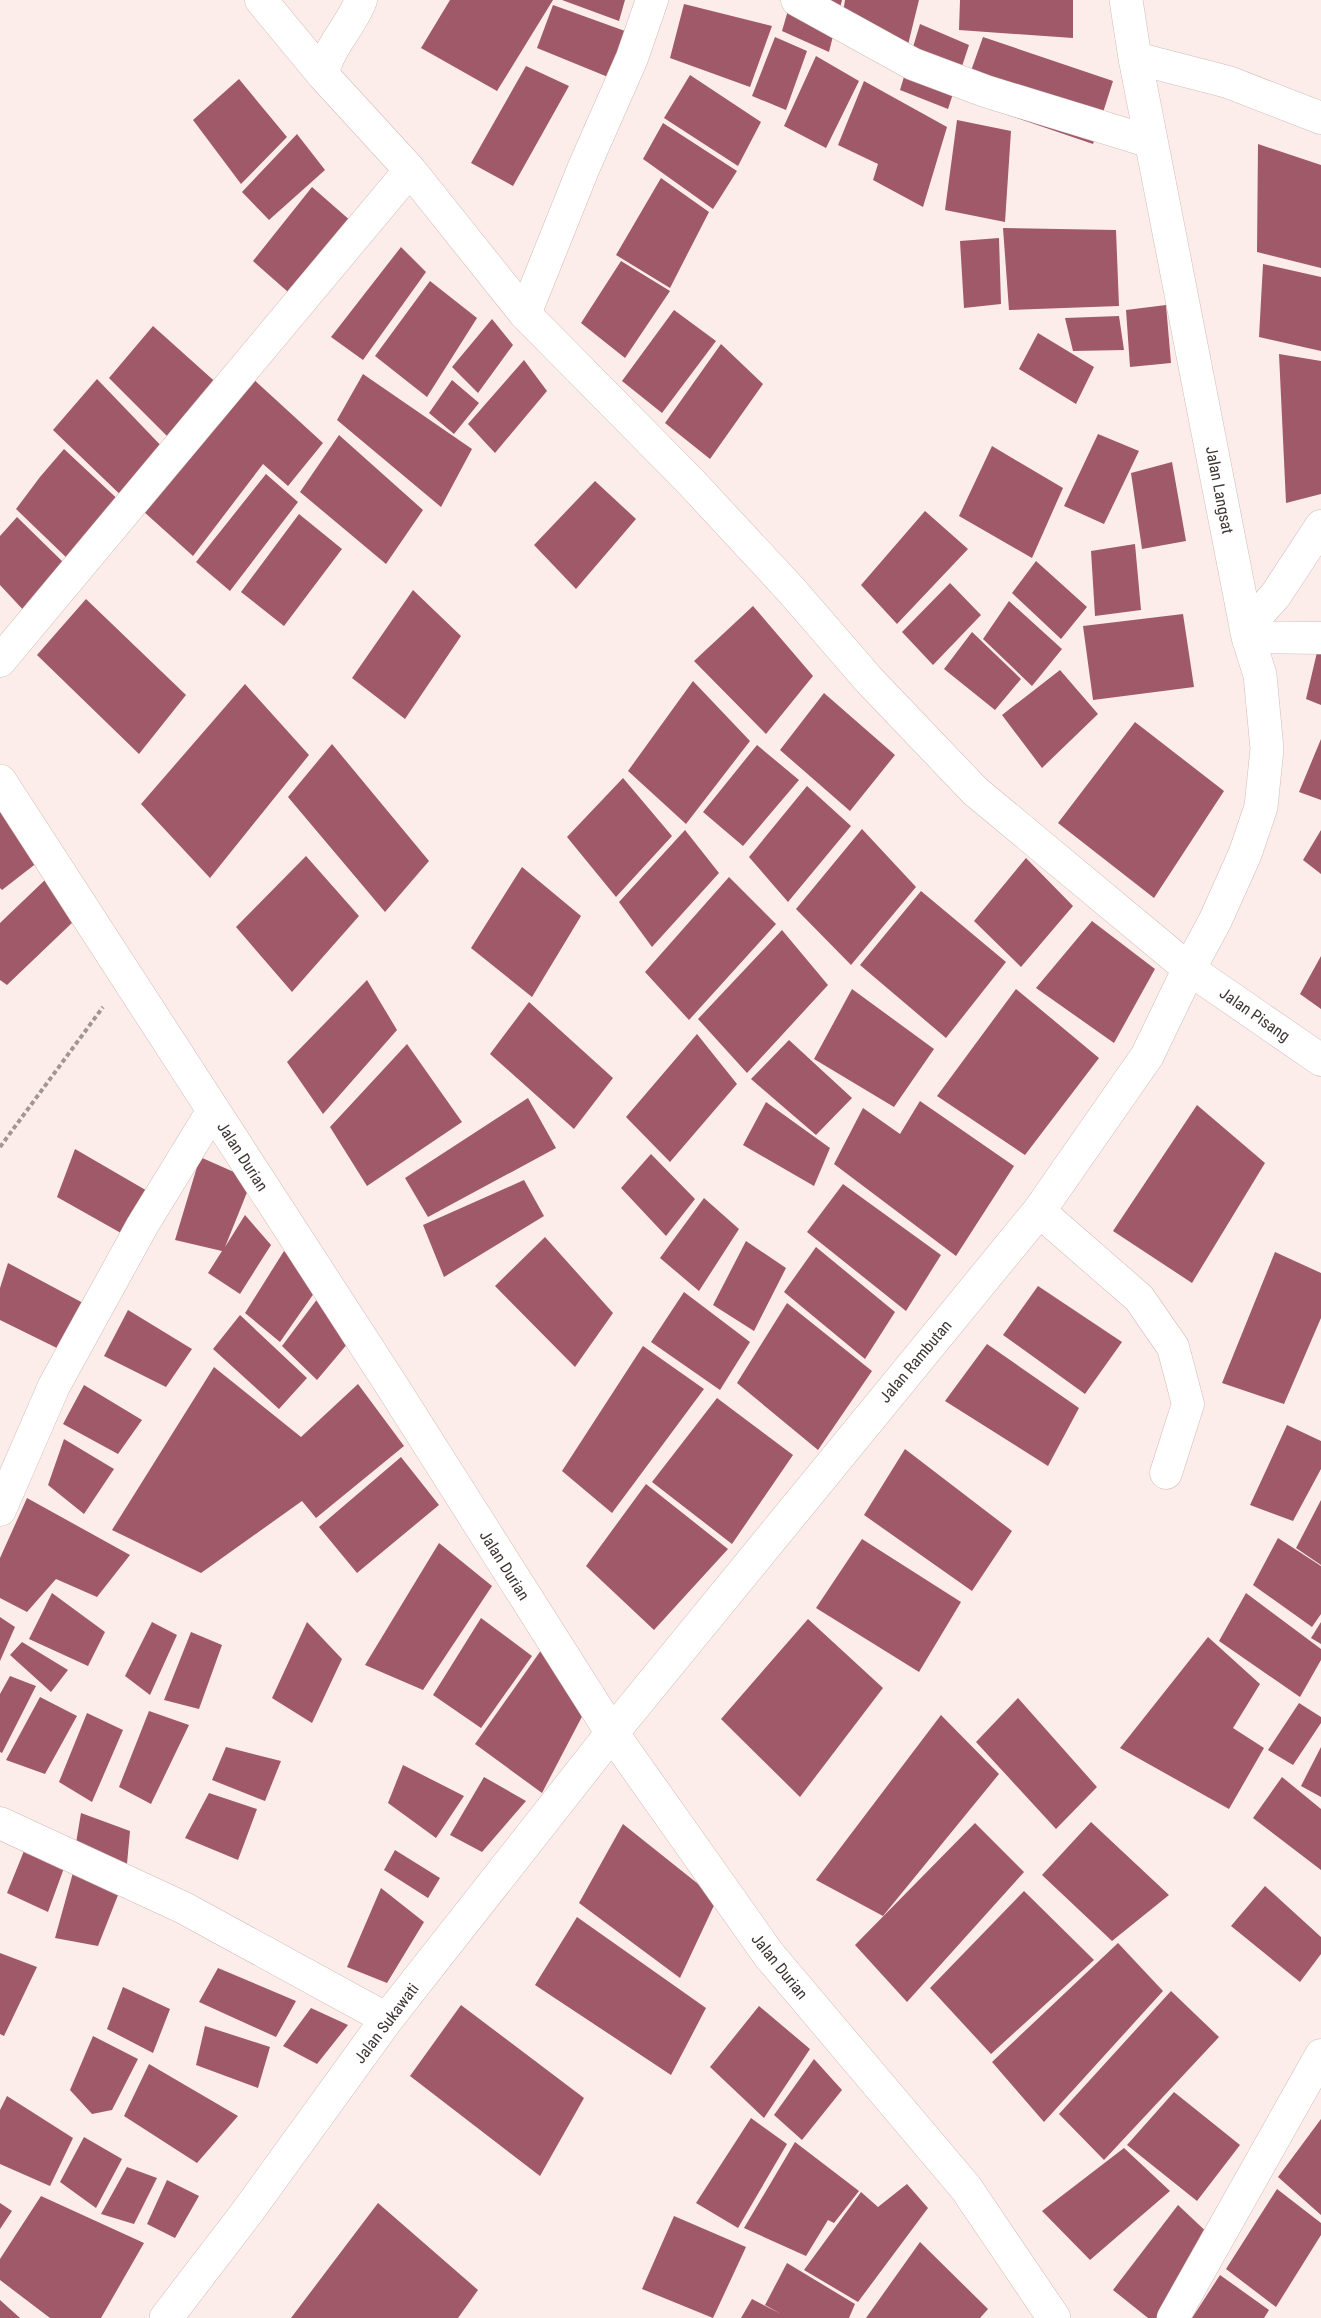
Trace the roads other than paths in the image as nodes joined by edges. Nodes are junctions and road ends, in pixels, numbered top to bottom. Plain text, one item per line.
1 (261, 0) edge
2 (361, 0) edge
3 (652, 0) edge
4 (797, 0) edge
5 (1126, 0) edge
6 (1135, 58) junction
7 (323, 75) junction
8 (1321, 118) edge
9 (1151, 142) junction
10 (410, 170) junction
11 (525, 314) junction
12 (1321, 525) edge
13 (1248, 637) junction
14 (1321, 638) edge
15 (0, 661) edge
16 (0, 781) edge
17 (1189, 969) junction
18 (1321, 1060) edge
19 (213, 1110) junction
20 (1039, 1212) junction
21 (1166, 1473) dead end
22 (0, 1510) edge
23 (612, 1733) junction
24 (0, 1823) edge
25 (387, 2019) junction
26 (1321, 2055) edge
27 (1049, 2316) edge
28 (166, 2318) edge
29 (1173, 2318) edge

1 - 7 street, Jalan Pisang
2 - 7 street
3 - 11 street
4 - 9 street
5 - 6 street, Jalan Langsat
6 - 8 street
6 - 9 street, Jalan Langsat
7 - 10 street, Jalan Pisang
9 - 13 street, Jalan Langsat
10 - 11 street, Jalan Pisang
10 - 15 street
11 - 17 street, Jalan Pisang
12 - 13 street
13 - 14 street
13 - 17 street, Jalan Langsat
16 - 19 street, Jalan Durian
17 - 18 street, Jalan Pisang
17 - 20 street, Jalan Rambutan
19 - 22 street
19 - 23 street, Jalan Durian
20 - 21 street
20 - 23 street, Jalan Rambutan
23 - 25 street, Jalan Sukawati
23 - 27 street, Jalan Durian
24 - 25 street
25 - 28 street, Jalan Sukawati
26 - 29 street

